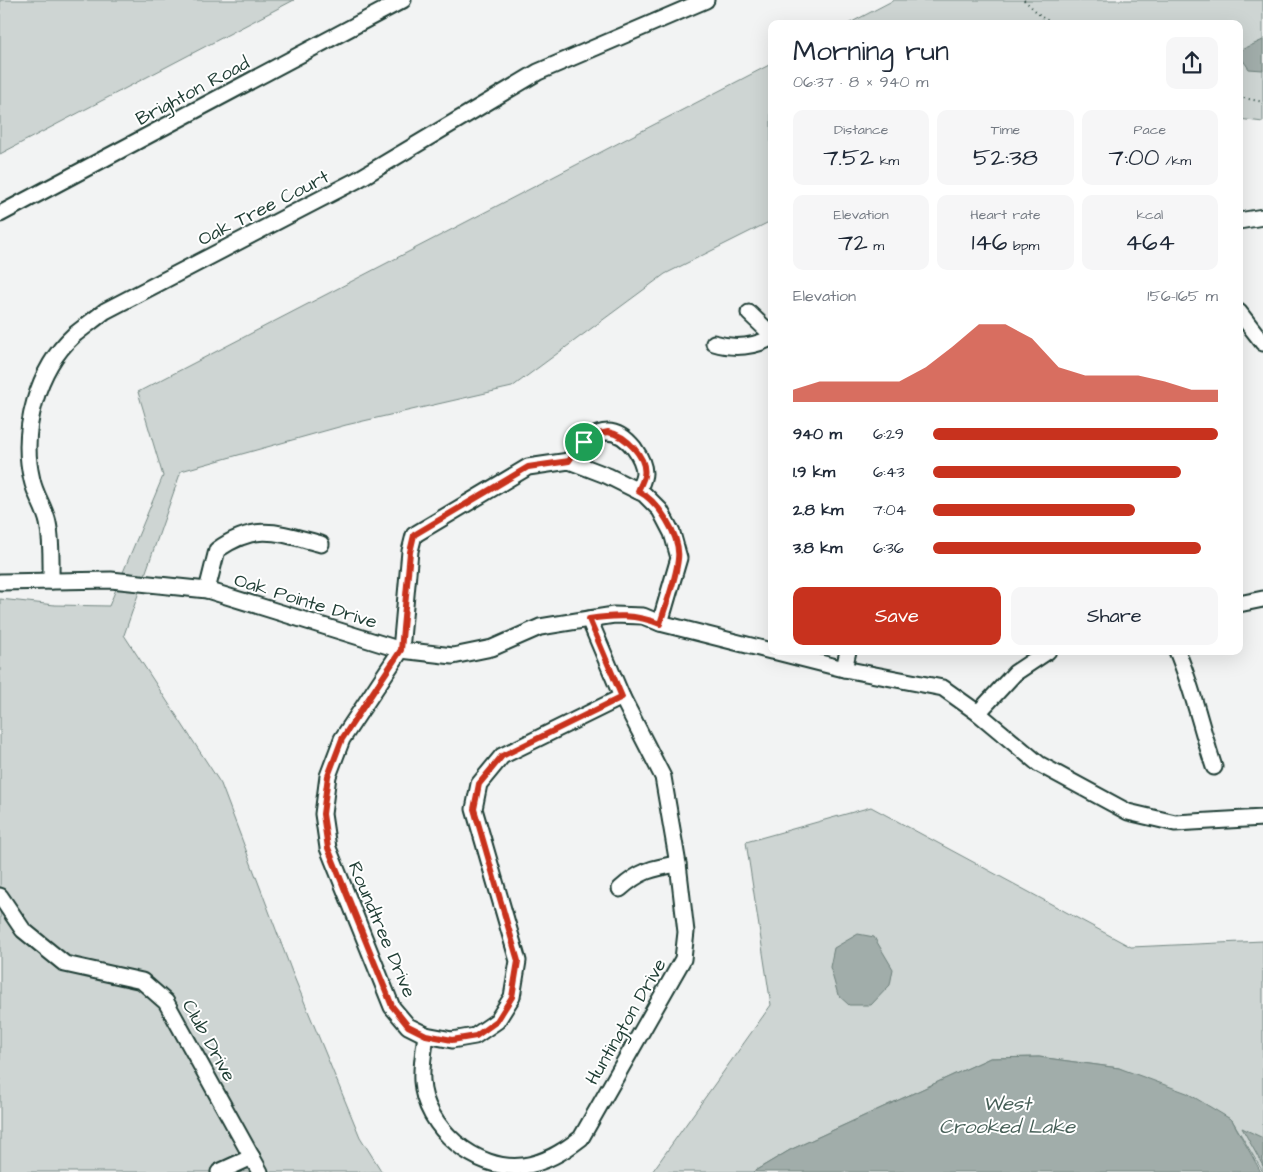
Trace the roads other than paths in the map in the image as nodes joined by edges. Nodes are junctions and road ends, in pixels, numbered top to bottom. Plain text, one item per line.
1 (402, 0) edge
2 (706, 0) edge
3 (0, 214) edge
4 (1263, 217) edge
5 (1243, 220) edge
6 (749, 313) dead end
7 (1243, 317) edge
8 (768, 333) edge
9 (768, 337) edge
10 (714, 343) dead end
11 (1263, 343) edge
12 (569, 461) junction
13 (638, 491) junction
14 (321, 544) dead end
15 (51, 581) junction
16 (0, 582) edge
17 (207, 590) junction
18 (1263, 599) edge
19 (1243, 603) edge
20 (589, 619) junction
21 (660, 624) junction
22 (401, 650) junction
23 (768, 650) edge
24 (788, 655) edge
25 (847, 655) edge
26 (1042, 655) edge
27 (1179, 655) edge
28 (844, 669) junction
29 (622, 697) junction
30 (978, 713) junction
31 (1214, 767) dead end
32 (1263, 818) edge
33 (678, 864) junction
34 (620, 889) dead end
35 (0, 896) edge
36 (426, 1035) junction
37 (252, 1157) junction
38 (218, 1172) edge
39 (260, 1172) edge

1 - 3 street, Brighton Road
2 - 15 street, Oak Tree Court
4 - 5 street
6 - 8 street
7 - 11 street
9 - 10 street
12 - 13 street
12 - 13 street
12 - 22 street
13 - 21 street
14 - 17 street, Oak Pointe Drive
15 - 16 street, Oak Pointe Drive
15 - 17 street, Oak Pointe Drive
17 - 22 street, Oak Pointe Drive
18 - 19 street
20 - 21 street, Oak Pointe Drive
20 - 22 street, Oak Pointe Drive
20 - 29 street, Huntington Drive
21 - 23 street, Oak Pointe Drive
22 - 36 street, Roundtree Drive
24 - 28 street, Oak Pointe Drive
25 - 28 street
26 - 30 street
27 - 31 street
28 - 30 street, Oak Pointe Drive
29 - 33 street, Huntington Drive
29 - 36 street, Roundtree Drive
30 - 32 street, Oak Pointe Drive
33 - 34 street
33 - 36 street, Huntington Drive
35 - 37 street, Club Drive
37 - 38 street
37 - 39 street, Club Drive

